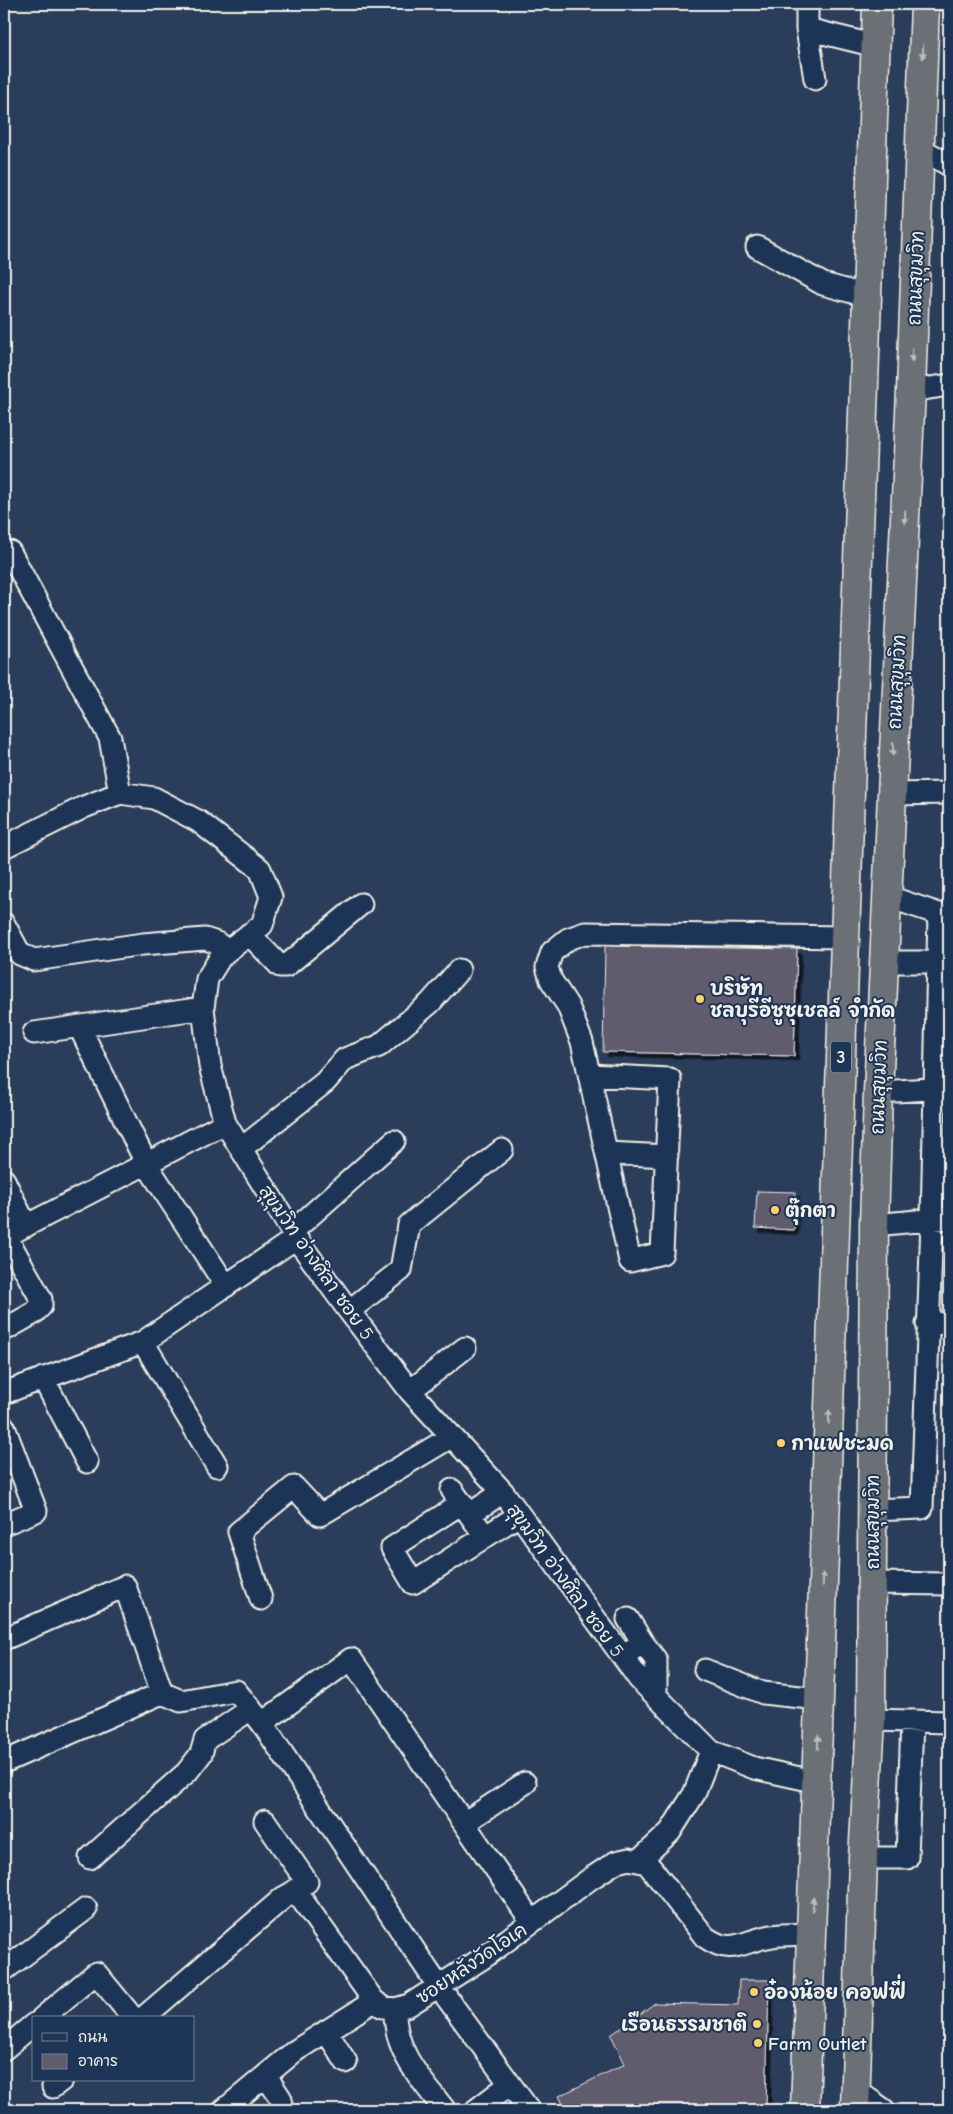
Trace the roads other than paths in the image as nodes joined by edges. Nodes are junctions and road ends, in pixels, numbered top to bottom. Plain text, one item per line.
1 (807, 4) edge
2 (875, 4) edge
3 (925, 4) edge
4 (807, 30) junction
5 (876, 46) junction
6 (815, 79) dead end
7 (920, 148) junction
8 (949, 165) edge
9 (757, 247) dead end
10 (867, 296) junction
11 (949, 385) edge
12 (911, 391) junction
13 (10, 552) dead end
14 (120, 793) junction
15 (949, 793) edge
16 (891, 794) junction
17 (4, 847) edge
18 (886, 896) junction
19 (361, 904) dead end
20 (4, 924) edge
21 (249, 934) junction
22 (845, 937) junction
23 (227, 951) junction
24 (883, 962) junction
25 (943, 963) edge
26 (459, 970) dead end
27 (203, 1008) junction
28 (79, 1026) junction
29 (34, 1033) dead end
30 (590, 1075) junction
31 (942, 1089) edge
32 (878, 1092) junction
33 (225, 1123) junction
34 (394, 1141) dead end
35 (240, 1149) junction
36 (502, 1150) dead end
37 (607, 1153) junction
38 (667, 1156) junction
39 (148, 1165) junction
40 (4, 1180) edge
41 (940, 1219) edge
42 (874, 1225) junction
43 (26, 1226) junction
44 (294, 1235) junction
45 (5, 1236) edge
46 (226, 1286) junction
47 (349, 1311) junction
48 (949, 1323) edge
49 (927, 1324) junction
50 (4, 1330) edge
51 (143, 1342) junction
52 (465, 1348) dead end
53 (43, 1378) junction
54 (410, 1391) junction
55 (4, 1393) edge
56 (4, 1427) edge
57 (451, 1437) junction
58 (87, 1462) dead end
59 (217, 1466) dead end
60 (502, 1492) junction
61 (461, 1502) junction
62 (872, 1510) junction
63 (519, 1515) junction
64 (4, 1524) edge
65 (485, 1536) junction
66 (872, 1583) junction
67 (949, 1584) edge
68 (261, 1599) dead end
69 (628, 1619) dead end
70 (4, 1639) edge
71 (643, 1643) junction
72 (622, 1656) junction
73 (705, 1670) dead end
74 (162, 1693) junction
75 (656, 1696) junction
76 (819, 1699) junction
77 (256, 1716) junction
78 (871, 1720) junction
79 (912, 1721) junction
80 (949, 1722) edge
81 (711, 1751) junction
82 (4, 1762) edge
83 (818, 1782) junction
84 (525, 1783) dead end
85 (265, 1822) dead end
86 (464, 1823) junction
87 (90, 1858) dead end
88 (863, 1858) junction
89 (640, 1860) junction
90 (292, 1893) junction
91 (86, 1909) dead end
92 (532, 1922) junction
93 (812, 1934) junction
94 (4, 1970) edge
95 (439, 1987) junction
96 (374, 2001) junction
97 (396, 2009) junction
98 (44, 2016) edge
99 (131, 2016) edge
100 (147, 2016) edge
101 (32, 2026) edge
102 (326, 2031) junction
103 (4, 2049) edge
104 (346, 2062) dead end
105 (266, 2076) junction
106 (510, 2084) junction
107 (281, 2099) dead end
108 (856, 2100) edge
109 (444, 2109) dead end
110 (224, 2110) edge
111 (476, 2110) edge
112 (529, 2110) edge
113 (805, 2110) edge
114 (884, 2110) edge

1 - 4 street
2 - 5 highway, ถนนสุขุมวิท / 3
3 -> 7 highway, ถนนสุขุมวิท / 3
4 - 5 street
4 - 6 street
5 - 10 highway, ถนนสุขุมวิท / 3
7 - 8 street
7 -> 12 highway, ถนนสุขุมวิท / 3
9 - 10 street
10 - 22 highway, ถนนสุขุมวิท / 3
11 - 12 street
12 -> 16 highway, ถนนสุขุมวิท / 3
13 - 14 street
14 - 17 street, สุขุมวิท อ่างศิลา ซอย 5
14 - 21 street, สุขุมวิท อ่างศิลา ซอย 5
15 - 16 street
16 - 18 highway, ถนนสุขุมวิท / 3
18 - 24 highway, ถนนสุขุมวิท / 3
18 - 25 street
19 - 21 street
20 - 23 street
21 - 23 street, สุขุมวิท อ่างศิลา ซอย 5
22 - 30 street
76 -> 22 highway, ถนนสุขุมวิท / 3
23 - 27 street, สุขุมวิท อ่างศิลา ซอย 5
24 - 25 street
24 - 32 highway, ถนนสุขุมวิท / 3
25 - 31 street
26 - 35 street
27 - 28 street
27 - 33 street, สุขุมวิท อ่างศิลา ซอย 5
28 - 29 street
28 - 39 street
30 - 37 street
30 - 38 street
31 - 32 street
31 - 41 street
32 - 42 highway, ถนนสุขุมวิท / 3
33 - 35 street, สุขุมวิท อ่างศิลา ซอย 5
33 - 39 street
34 - 44 street
35 - 44 street, สุขุมวิท อ่างศิลา ซอย 5
36 - 47 street
37 - 38 street
37 - 38 street
39 - 43 street
39 - 46 street
40 - 43 street
41 - 42 street
41 - 49 street
42 - 62 highway, ถนนสุขุมวิท / 3
43 - 45 street
44 - 46 street
44 - 47 street, สุขุมวิท อ่างศิลา ซอย 5
45 - 50 street
46 - 51 street
47 - 54 street, สุขุมวิท อ่างศิลา ซอย 5
48 - 49 street
49 - 62 street
51 - 53 street
51 - 59 street
52 - 54 street
53 - 55 street
53 - 58 street
54 - 57 street, สุขุมวิท อ่างศิลา ซอย 5
56 - 64 street
57 - 60 street, สุขุมวิท อ่างศิลา ซอย 5
57 - 68 street
60 - 61 street
60 - 63 street, สุขุมวิท อ่างศิลา ซอย 5
61 - 65 street
61 - 65 street
62 - 66 highway, ถนนสุขุมวิท / 3
63 - 65 street
63 - 72 street, สุขุมวิท อ่างศิลา ซอย 5
66 - 67 street
66 - 78 highway, ถนนสุขุมวิท / 3
69 - 71 street
70 - 74 street
71 - 72 street
71 - 75 street
72 - 75 street, สุขุมวิท อ่างศิลา ซอย 5
73 - 76 street
74 - 77 street
74 - 82 street
75 - 81 street, สุขุมวิท อ่างศิลา ซอย 5
83 -> 76 highway, ถนนสุขุมวิท / 3
77 - 86 street
77 - 87 street
77 - 95 street
78 - 79 street
78 - 88 highway, ถนนสุขุมวิท / 3
79 - 80 street
79 - 88 street
81 - 83 street, สุขุมวิท อ่างศิลา ซอย 5
81 - 89 street
93 -> 83 highway, ถนนสุขุมวิท / 3
84 - 86 street
85 - 90 street
86 - 92 street
88 - 108 highway, ถนนสุขุมวิท / 3
89 - 92 street, ซอยหลังวัดโอเค
89 - 93 street
90 - 96 street
90 - 100 street
91 - 94 street
92 - 95 street, ซอยหลังวัดโอเค
93 - 113 highway, ถนนสุขุมวิท / 3
95 - 97 street, ซอยหลังวัดโอเค
95 - 106 street
96 - 97 street, ซอยหลังวัดโอเค
96 - 102 street
97 - 109 street
98 - 99 street
101 - 103 street
102 - 104 street
102 - 105 street
105 - 107 street
105 - 110 street
106 - 111 street
106 - 112 street
108 - 114 street

